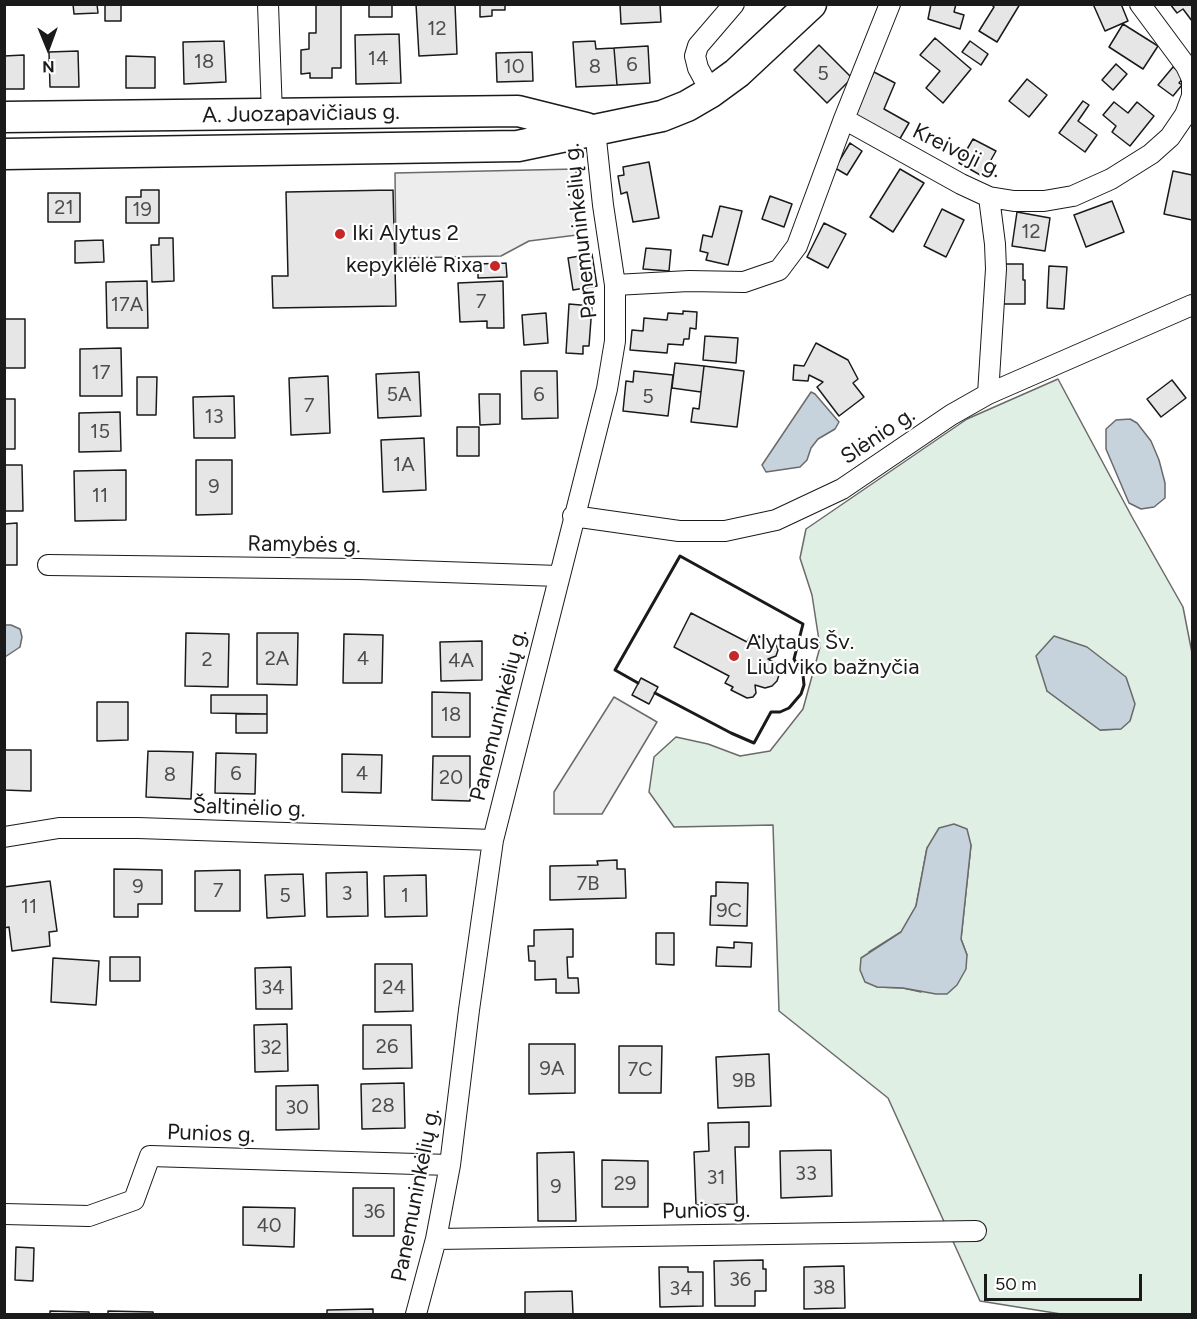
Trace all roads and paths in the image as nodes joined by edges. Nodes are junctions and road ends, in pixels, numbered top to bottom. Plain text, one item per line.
1 (268, 4) edge
2 (734, 4) edge
3 (811, 4) edge
4 (890, 4) edge
5 (1140, 4) edge
6 (711, 92) junction
7 (272, 114) junction
8 (189, 115) junction
9 (4, 117) edge
10 (844, 119) junction
11 (595, 130) junction
12 (191, 151) junction
13 (4, 154) edge
14 (989, 197) junction
15 (615, 285) junction
16 (1192, 305) edge
17 (988, 394) junction
18 (573, 516) junction
19 (48, 565) dead end
20 (558, 576) junction
21 (4, 837) edge
22 (493, 840) junction
23 (450, 1165) junction
24 (4, 1214) edge
25 (976, 1231) dead end
26 (436, 1239) junction
27 (416, 1314) edge

1 - 7 street
2 - 6 street
3 - 6 main road, A. Juozapavičiaus g.
4 - 10 street
5 - 14 street, Kreivoji g.
6 - 11 main road, A. Juozapavičiaus g.
7 - 8 main road, A. Juozapavičiaus g.
7 - 11 main road, A. Juozapavičiaus g.
8 - 9 main road, A. Juozapavičiaus g.
8 - 12 main road
10 - 14 street, Kreivoji g.
10 - 15 street
11 - 12 main road, A. Juozapavičiaus g.
11 - 15 street, Panemuninkėlių g.
12 - 13 main road, A. Juozapavičiaus g.
14 - 17 street
15 - 18 street, Panemuninkėlių g.
16 - 17 street, Slėnio g.
17 - 18 street, Slėnio g.
18 - 20 street, Panemuninkėlių g.
19 - 20 street, Ramybės g.
20 - 22 street, Panemuninkėlių g.
21 - 22 street, Šaltinėlio g.
22 - 23 street, Panemuninkėlių g.
23 - 24 street, Punios g.
23 - 26 street, Panemuninkėlių g.
25 - 26 street, Punios g.
26 - 27 street, Panemuninkėlių g.

